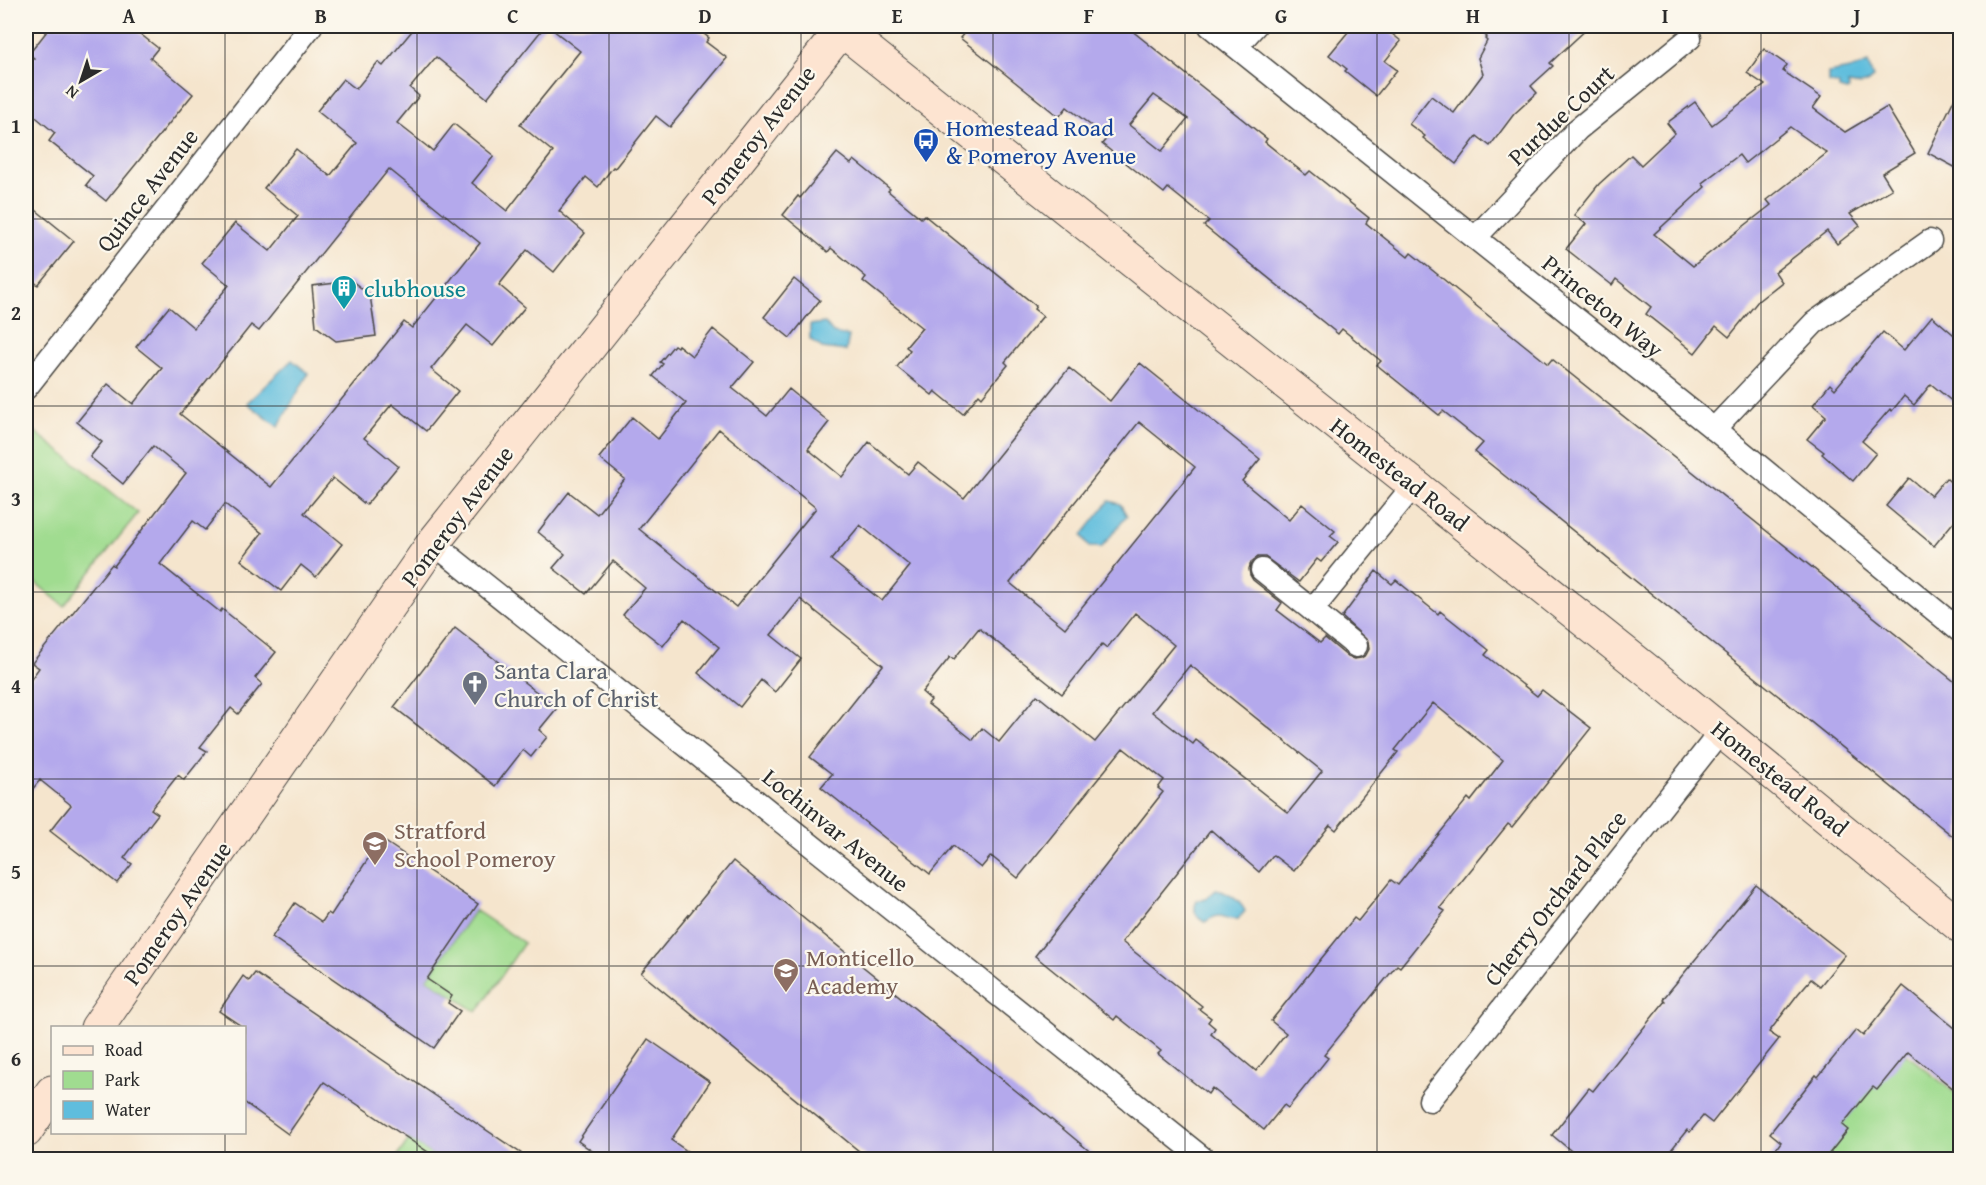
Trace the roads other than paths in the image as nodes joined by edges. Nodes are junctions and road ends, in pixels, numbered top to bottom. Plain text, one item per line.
1 (311, 26) edge
2 (1210, 26) edge
3 (1255, 26) edge
4 (841, 27) edge
5 (1690, 38) dead end
6 (1237, 46) junction
7 (1475, 237) junction
8 (1930, 241) dead end
9 (26, 388) edge
10 (1714, 429) junction
11 (1414, 485) junction
12 (434, 543) junction
13 (1262, 570) dead end
14 (1312, 610) junction
15 (1958, 625) edge
16 (1356, 646) dead end
17 (1722, 730) junction
18 (1960, 926) edge
19 (99, 1026) edge
20 (51, 1094) edge
21 (1430, 1100) dead end
22 (26, 1131) edge
23 (1205, 1160) edge

1 - 9 street, Quince Avenue
2 - 6 street, Princeton Way
3 - 6 street
4 - 11 main road, Homestead Road
4 - 12 main road, Pomeroy Avenue
5 - 7 street, Purdue Court
6 - 7 street, Princeton Way
7 - 10 street, Princeton Way
8 - 10 street
10 - 15 street, Princeton Way
11 - 14 street
11 - 17 main road, Homestead Road
12 - 19 main road, Pomeroy Avenue
12 - 23 street, Lochinvar Avenue
13 - 14 street
14 - 16 street
17 - 18 main road, Homestead Road
17 - 21 street, Cherry Orchard Place
20 - 22 main road

